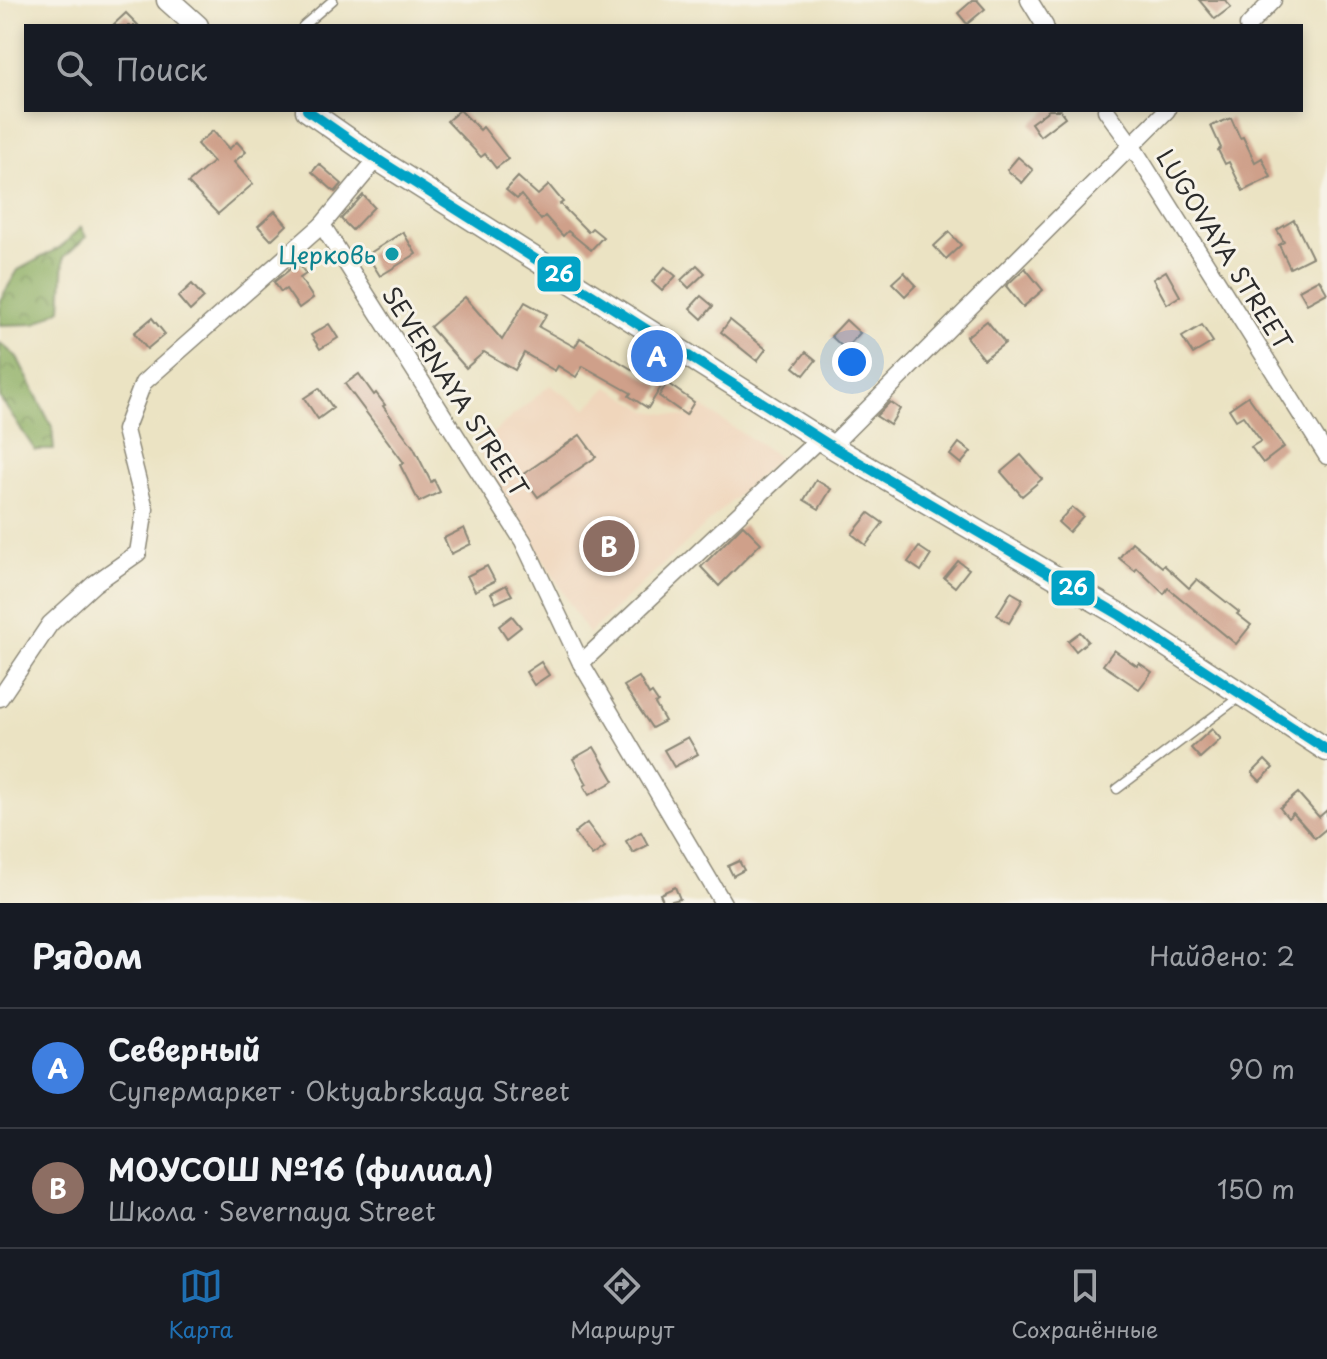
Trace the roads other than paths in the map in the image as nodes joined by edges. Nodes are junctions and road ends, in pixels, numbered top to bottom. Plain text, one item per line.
1 (168, 0) edge
2 (333, 0) edge
3 (1029, 0) edge
4 (1273, 0) edge
5 (195, 24) edge
6 (305, 24) edge
7 (1044, 24) edge
8 (1250, 24) edge
9 (310, 112) edge
10 (1107, 112) edge
11 (1165, 112) edge
12 (1132, 146) junction
13 (377, 159) junction
14 (322, 225) junction
15 (825, 442) junction
16 (1327, 456) edge
17 (581, 663) junction
18 (1242, 695) junction
19 (0, 698) edge
20 (1327, 750) edge
21 (1117, 789) dead end
22 (723, 903) edge

1 - 5 street
2 - 6 lane
3 - 7 street
4 - 8 street
9 - 13 street
10 - 12 street, LUGOVAYA STREET
11 - 12 street
12 - 15 street
12 - 16 street, LUGOVAYA STREET
13 - 14 street
13 - 15 street
14 - 17 street, SEVERNAYA STREET
14 - 19 street
15 - 17 street
15 - 18 street
17 - 22 street, SEVERNAYA STREET
18 - 20 street
18 - 21 lane

